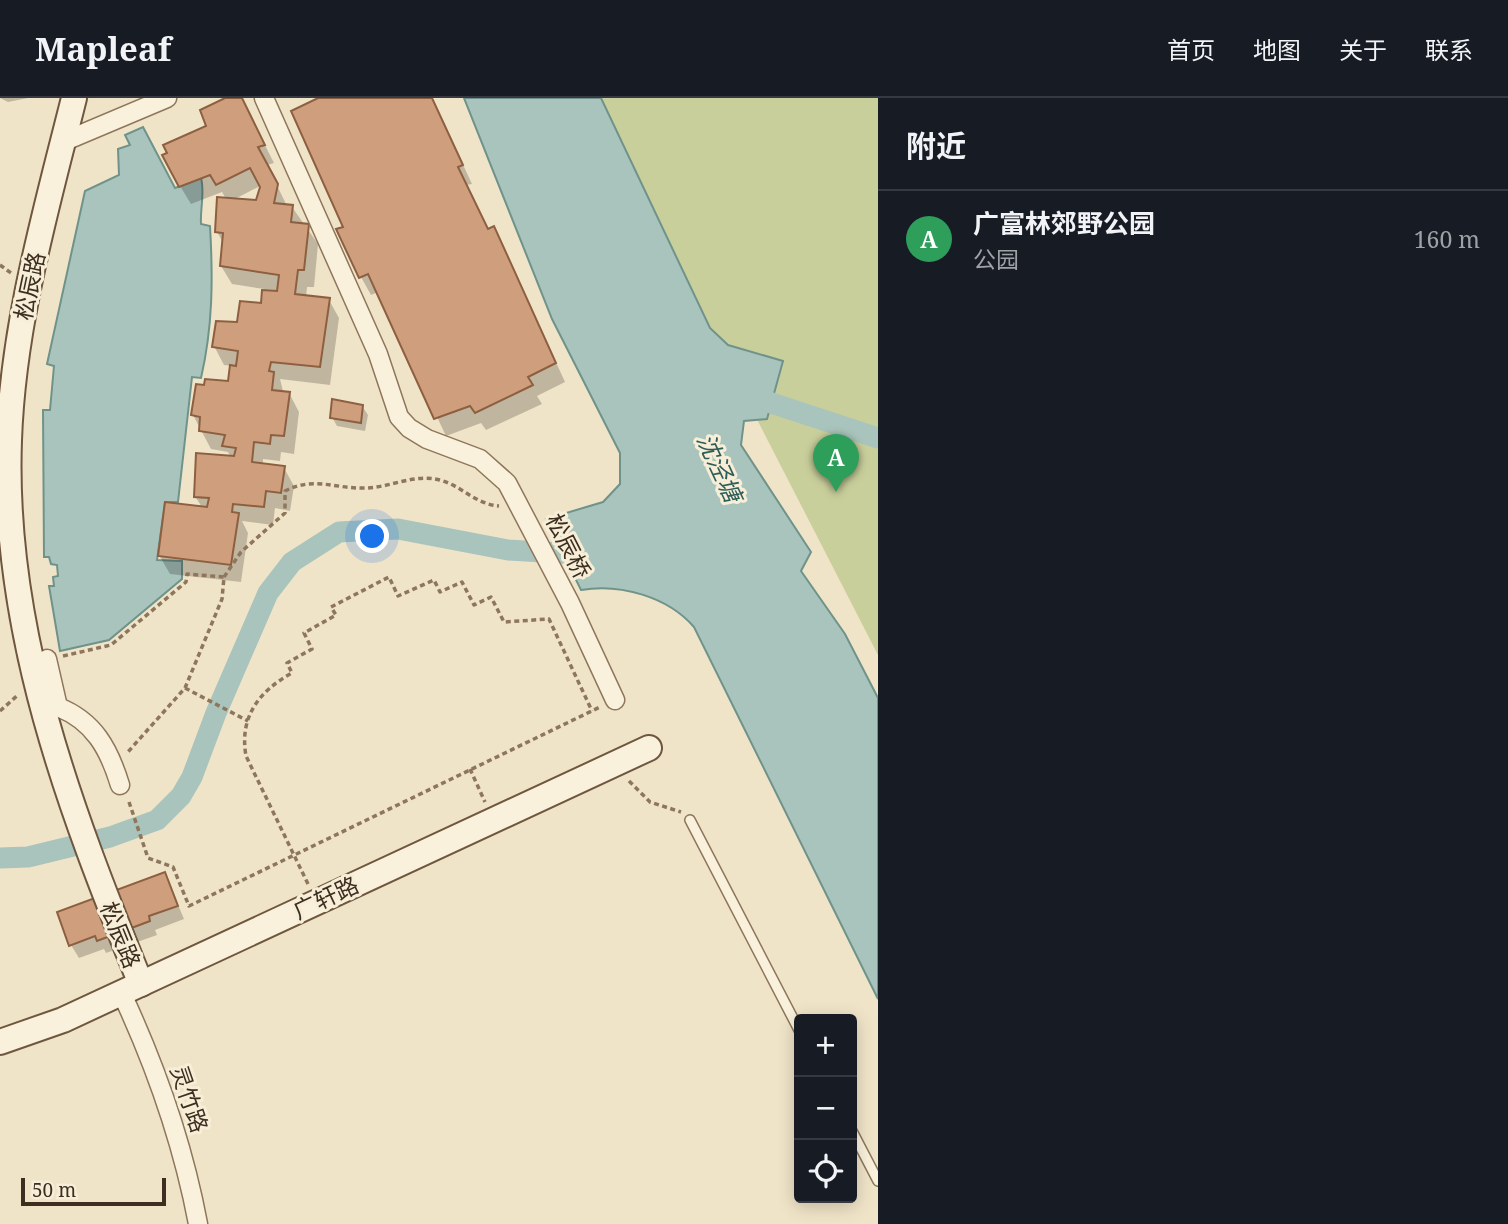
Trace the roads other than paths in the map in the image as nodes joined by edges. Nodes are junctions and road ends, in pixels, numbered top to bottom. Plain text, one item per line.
1 (74, 98) edge
2 (167, 98) edge
3 (264, 98) edge
4 (65, 141) junction
5 (47, 659) road end
6 (615, 700) road end
7 (649, 748) dead end
8 (120, 785) dead end
9 (690, 820) road end
10 (131, 989) junction
11 (794, 1020) edge
12 (0, 1042) edge
13 (857, 1140) edge
14 (878, 1181) edge
15 (198, 1224) edge

1 - 4 street, 松辰路
2 - 4 street
3 - 6 street, 松辰桥
4 - 10 street, 松辰路
5 - 8 street
7 - 10 street, 广轩路
9 - 11 lane
10 - 12 street, 广轩路
10 - 15 street, 灵竹路
13 - 14 lane

